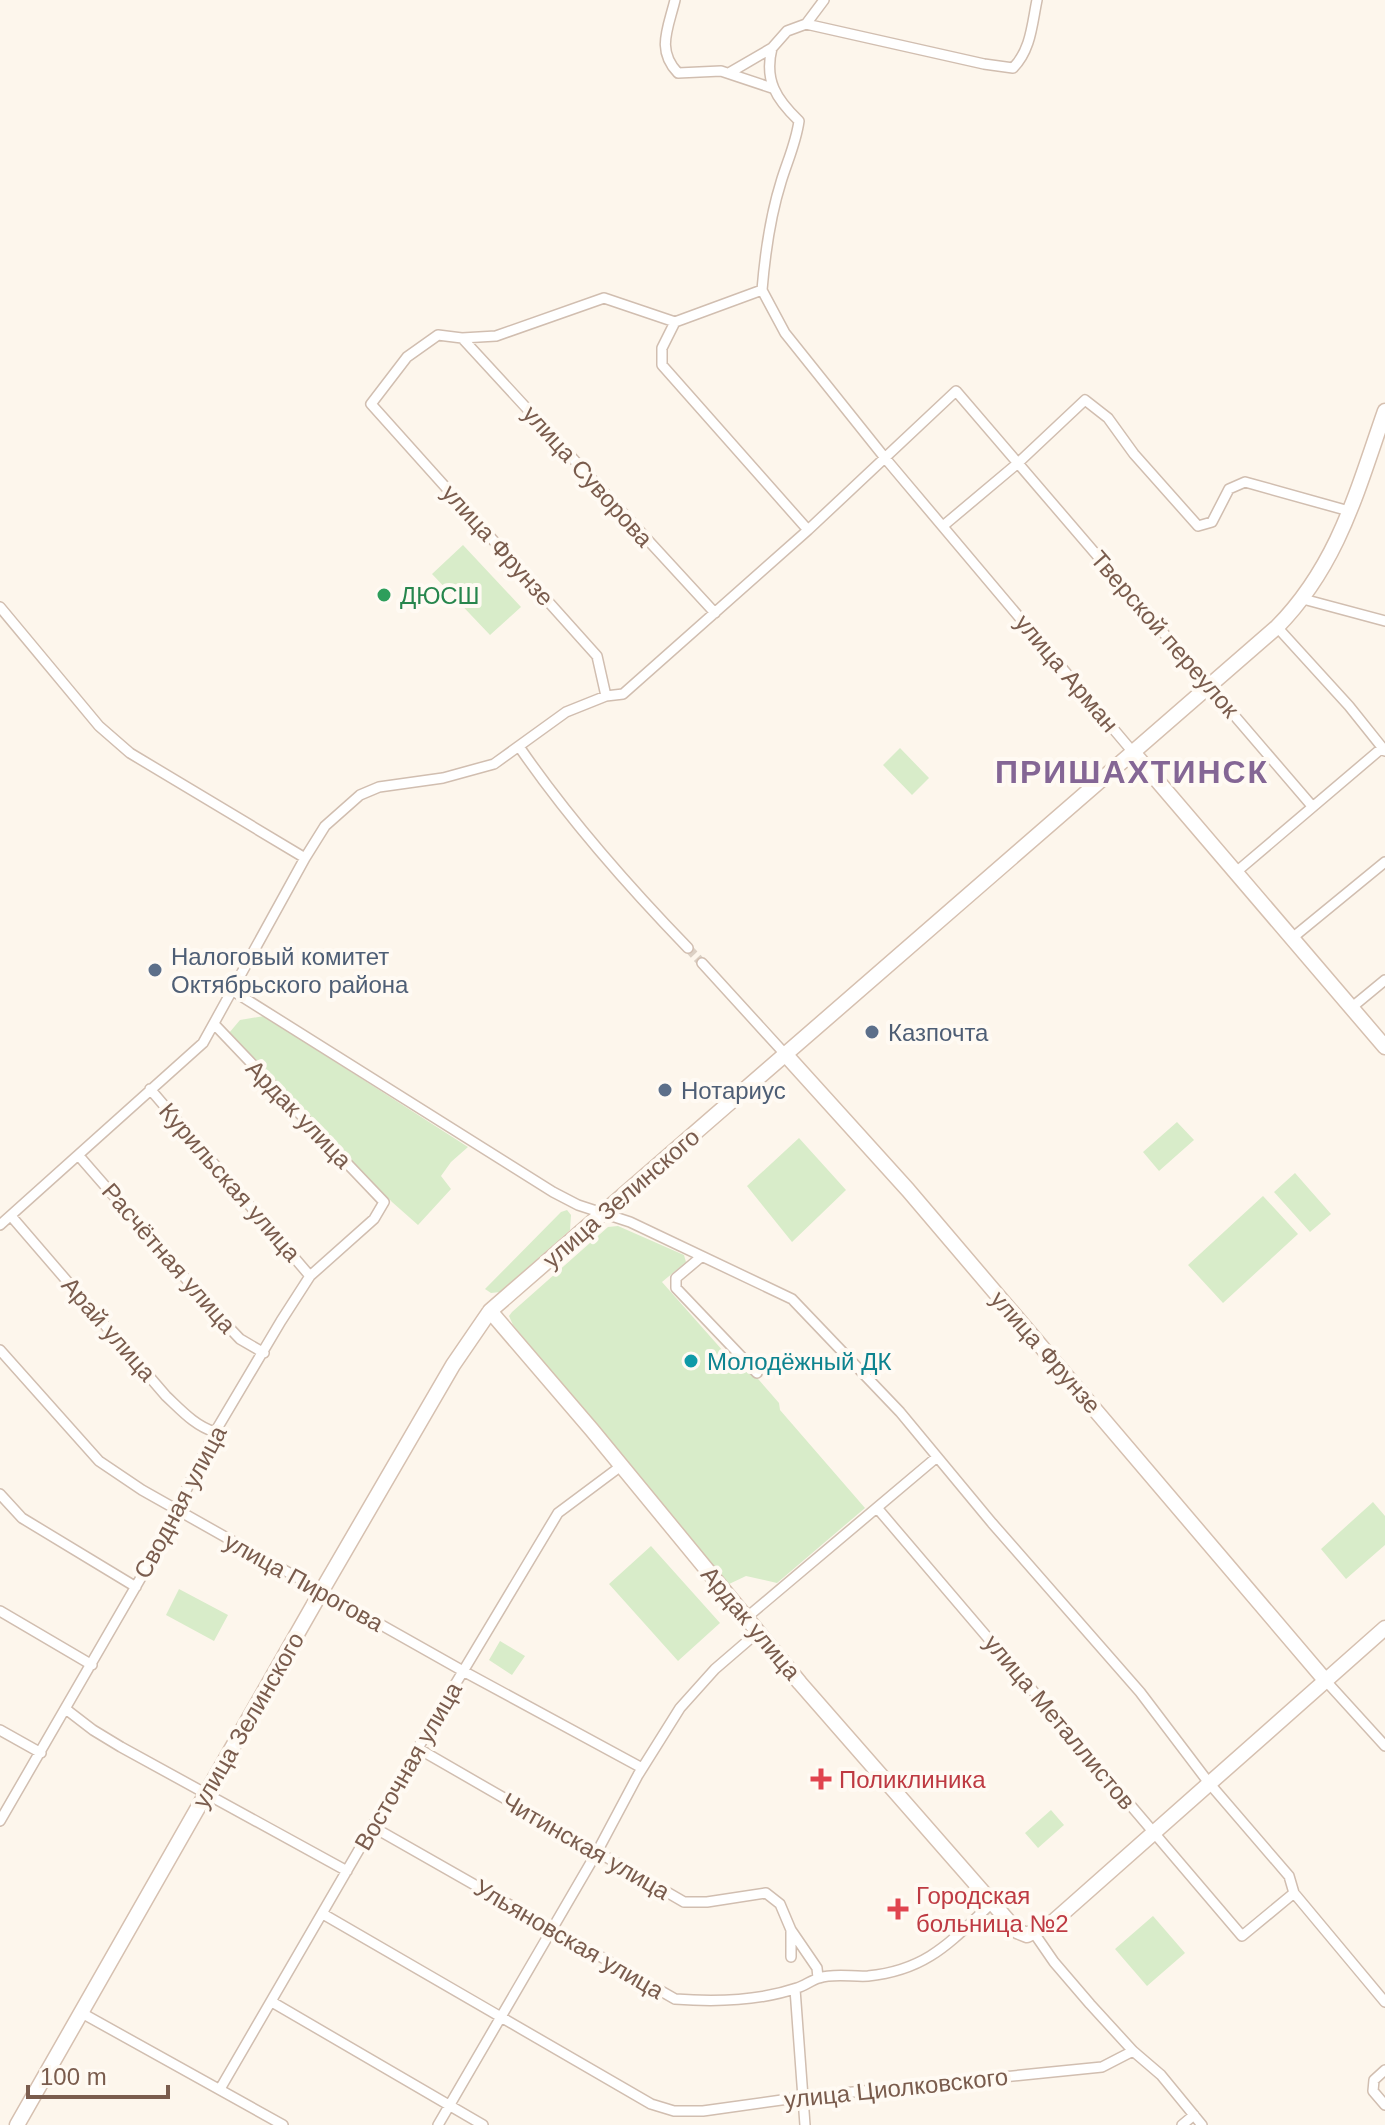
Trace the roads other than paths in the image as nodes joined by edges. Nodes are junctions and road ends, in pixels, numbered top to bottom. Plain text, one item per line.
1 (675, 0) edge
2 (824, 0) edge
3 (1037, 0) edge
4 (806, 24) junction
5 (772, 48) junction
6 (729, 73) junction
7 (772, 88) junction
8 (762, 290) junction
9 (675, 322) junction
10 (462, 338) junction
11 (1385, 411) edge
12 (885, 458) junction
13 (1018, 463) junction
14 (1349, 511) junction
15 (943, 526) junction
16 (808, 530) junction
17 (1303, 599) junction
18 (0, 607) edge
19 (715, 613) junction
20 (1385, 621) edge
21 (1277, 627) junction
22 (1210, 686) junction
23 (606, 696) junction
24 (520, 748) junction
25 (1384, 750) edge
26 (1132, 751) junction
27 (1312, 806) junction
28 (305, 858) junction
29 (1385, 862) edge
30 (1235, 873) junction
31 (1291, 939) junction
32 (688, 948) tunnel mouth
33 (702, 963) tunnel mouth
34 (1385, 980) edge
35 (233, 991) junction
36 (1351, 1008) junction
37 (215, 1025) junction
38 (1385, 1047) edge
39 (785, 1054) junction
40 (150, 1089) junction
41 (79, 1156) junction
42 (384, 1202) joint
43 (606, 1213) junction
44 (11, 1216) junction
45 (0, 1225) edge
46 (701, 1257) junction
47 (310, 1276) junction
48 (490, 1311) junction
49 (0, 1350) edge
50 (264, 1353) junction
51 (757, 1373) dead end
52 (215, 1432) junction
53 (937, 1457) junction
54 (621, 1466) junction
55 (0, 1494) edge
56 (878, 1509) junction
57 (178, 1511) junction
58 (136, 1587) junction
59 (321, 1592) junction
60 (0, 1611) edge
61 (746, 1618) junction
62 (1385, 1628) edge
63 (758, 1632) junction
64 (92, 1665) junction
65 (463, 1671) junction
66 (1325, 1680) junction
67 (67, 1710) junction
68 (0, 1730) edge
69 (1385, 1746) edge
70 (419, 1749) junction
71 (41, 1753) junction
72 (642, 1768) junction
73 (1209, 1783) junction
74 (205, 1794) junction
75 (0, 1821) edge
76 (373, 1827) junction
77 (1153, 1834) junction
78 (597, 1852) junction
79 (347, 1871) junction
80 (1294, 1893) junction
81 (992, 1903) junction
82 (323, 1914) junction
83 (553, 1930) junction
84 (791, 1930) junction
85 (1034, 1933) junction
86 (791, 1957) dead end
87 (818, 1978) junction
88 (795, 1989) junction
89 (272, 2002) junction
90 (1385, 2002) edge
91 (80, 2012) junction
92 (501, 2017) junction
93 (1133, 2051) junction
94 (1385, 2070) edge
95 (220, 2089) junction
96 (803, 2097) junction
97 (1385, 2105) edge
98 (449, 2106) junction
99 (1194, 2115) junction
100 (17, 2125) edge
101 (283, 2125) edge
102 (438, 2125) edge
103 (483, 2125) edge
104 (805, 2125) edge
105 (1182, 2125) edge
106 (1202, 2125) edge

1 - 6 street
2 - 4 street
3 - 4 street
4 - 5 street
5 - 6 street
5 - 7 street
6 - 7 street
7 - 8 street
8 - 9 street
8 - 12 street, улица Арман
9 - 10 street
9 - 16 street
10 - 19 street, улица Суворова
10 - 23 street, улица Фрунзе
11 - 14 street, улица Зелинского
12 - 13 street, Тверской переулок
12 - 15 street, улица Арман
12 - 16 street
13 - 14 street
13 - 15 street
13 - 22 street, Тверской переулок
14 - 17 street, улица Зелинского
15 - 26 street, улица Арман
16 - 19 street
17 - 20 street
17 - 21 street, улица Зелинского
18 - 28 street
19 - 23 street
21 - 22 street, улица Зелинского
21 - 25 street
22 - 26 street, улица Зелинского
22 - 27 street, Тверской переулок
23 - 24 street
24 - 28 street
24 - 32 street
25 - 27 street
26 - 30 street, улица Арман
26 - 39 street, улица Зелинского
27 - 30 street
28 - 35 street
29 - 31 street
30 - 31 street, улица Арман
31 - 36 street, улица Арман
33 - 39 street, улица Фрунзе
34 - 36 street
35 - 37 street
35 - 43 street
36 - 38 street, улица Арман
37 - 40 street
37 - 42 street, Ардак улица
39 - 43 street, улица Зелинского
39 - 66 street, улица Фрунзе
40 - 41 street
40 - 47 street, Курильская улица
41 - 44 street
41 - 50 street, Расчётная улица
42 - 47 street, Сводная улица
43 - 46 street
43 - 48 street, улица Зелинского
44 - 45 street
44 - 52 street, Арай улица
46 - 51 street
46 - 53 street
47 - 50 street, Сводная улица
48 - 54 street, Ардак улица
48 - 59 street, улица Зелинского
49 - 57 street, улица Пирогова
50 - 52 street, Сводная улица
52 - 57 street, Сводная улица
53 - 56 street
53 - 73 street
54 - 61 street, Ардак улица
54 - 65 street, Восточная улица
55 - 58 street
56 - 61 street
56 - 77 street, улица Металлистов
57 - 58 street, Сводная улица
57 - 59 street, улица Пирогова
58 - 64 street, Сводная улица
59 - 65 street, улица Пирогова
59 - 74 street, улица Зелинского
60 - 64 street
61 - 63 street, Ардак улица
62 - 66 street
63 - 72 street
63 - 81 street, Ардак улица
64 - 67 street, Сводная улица
65 - 70 street, Восточная улица
65 - 72 street, улица Пирогова
66 - 69 street, улица Фрунзе
66 - 73 street
67 - 71 street, Сводная улица
67 - 74 street
68 - 71 street
70 - 76 street, Восточная улица
70 - 78 street, Читинская улица
71 - 75 street, Сводная улица
72 - 78 street
73 - 77 street
73 - 80 street
74 - 79 street
74 - 91 street, улица Зелинского
76 - 79 street, Восточная улица
76 - 83 street, Ульяновская улица
77 - 80 street, улица Металлистов
77 - 85 street
78 - 83 street
78 - 84 street, Читинская улица
79 - 82 street, Восточная улица
80 - 90 street
81 - 85 street, Ардак улица
81 - 87 street, Ульяновская улица
82 - 89 street, Восточная улица
82 - 92 street, улица Циолковского
83 - 88 street, Ульяновская улица
83 - 92 street
84 - 86 street
84 - 87 street
85 - 93 street
87 - 88 street, Ульяновская улица
88 - 96 street
89 - 95 street, Восточная улица
89 - 98 street
91 - 95 street
91 - 100 street, улица Зелинского
92 - 96 street, улица Циолковского
92 - 98 street
93 - 96 street, улица Циолковского
93 - 99 street
94 - 97 street
95 - 101 street
96 - 104 street
98 - 102 street
98 - 103 street
99 - 105 street
99 - 106 street

